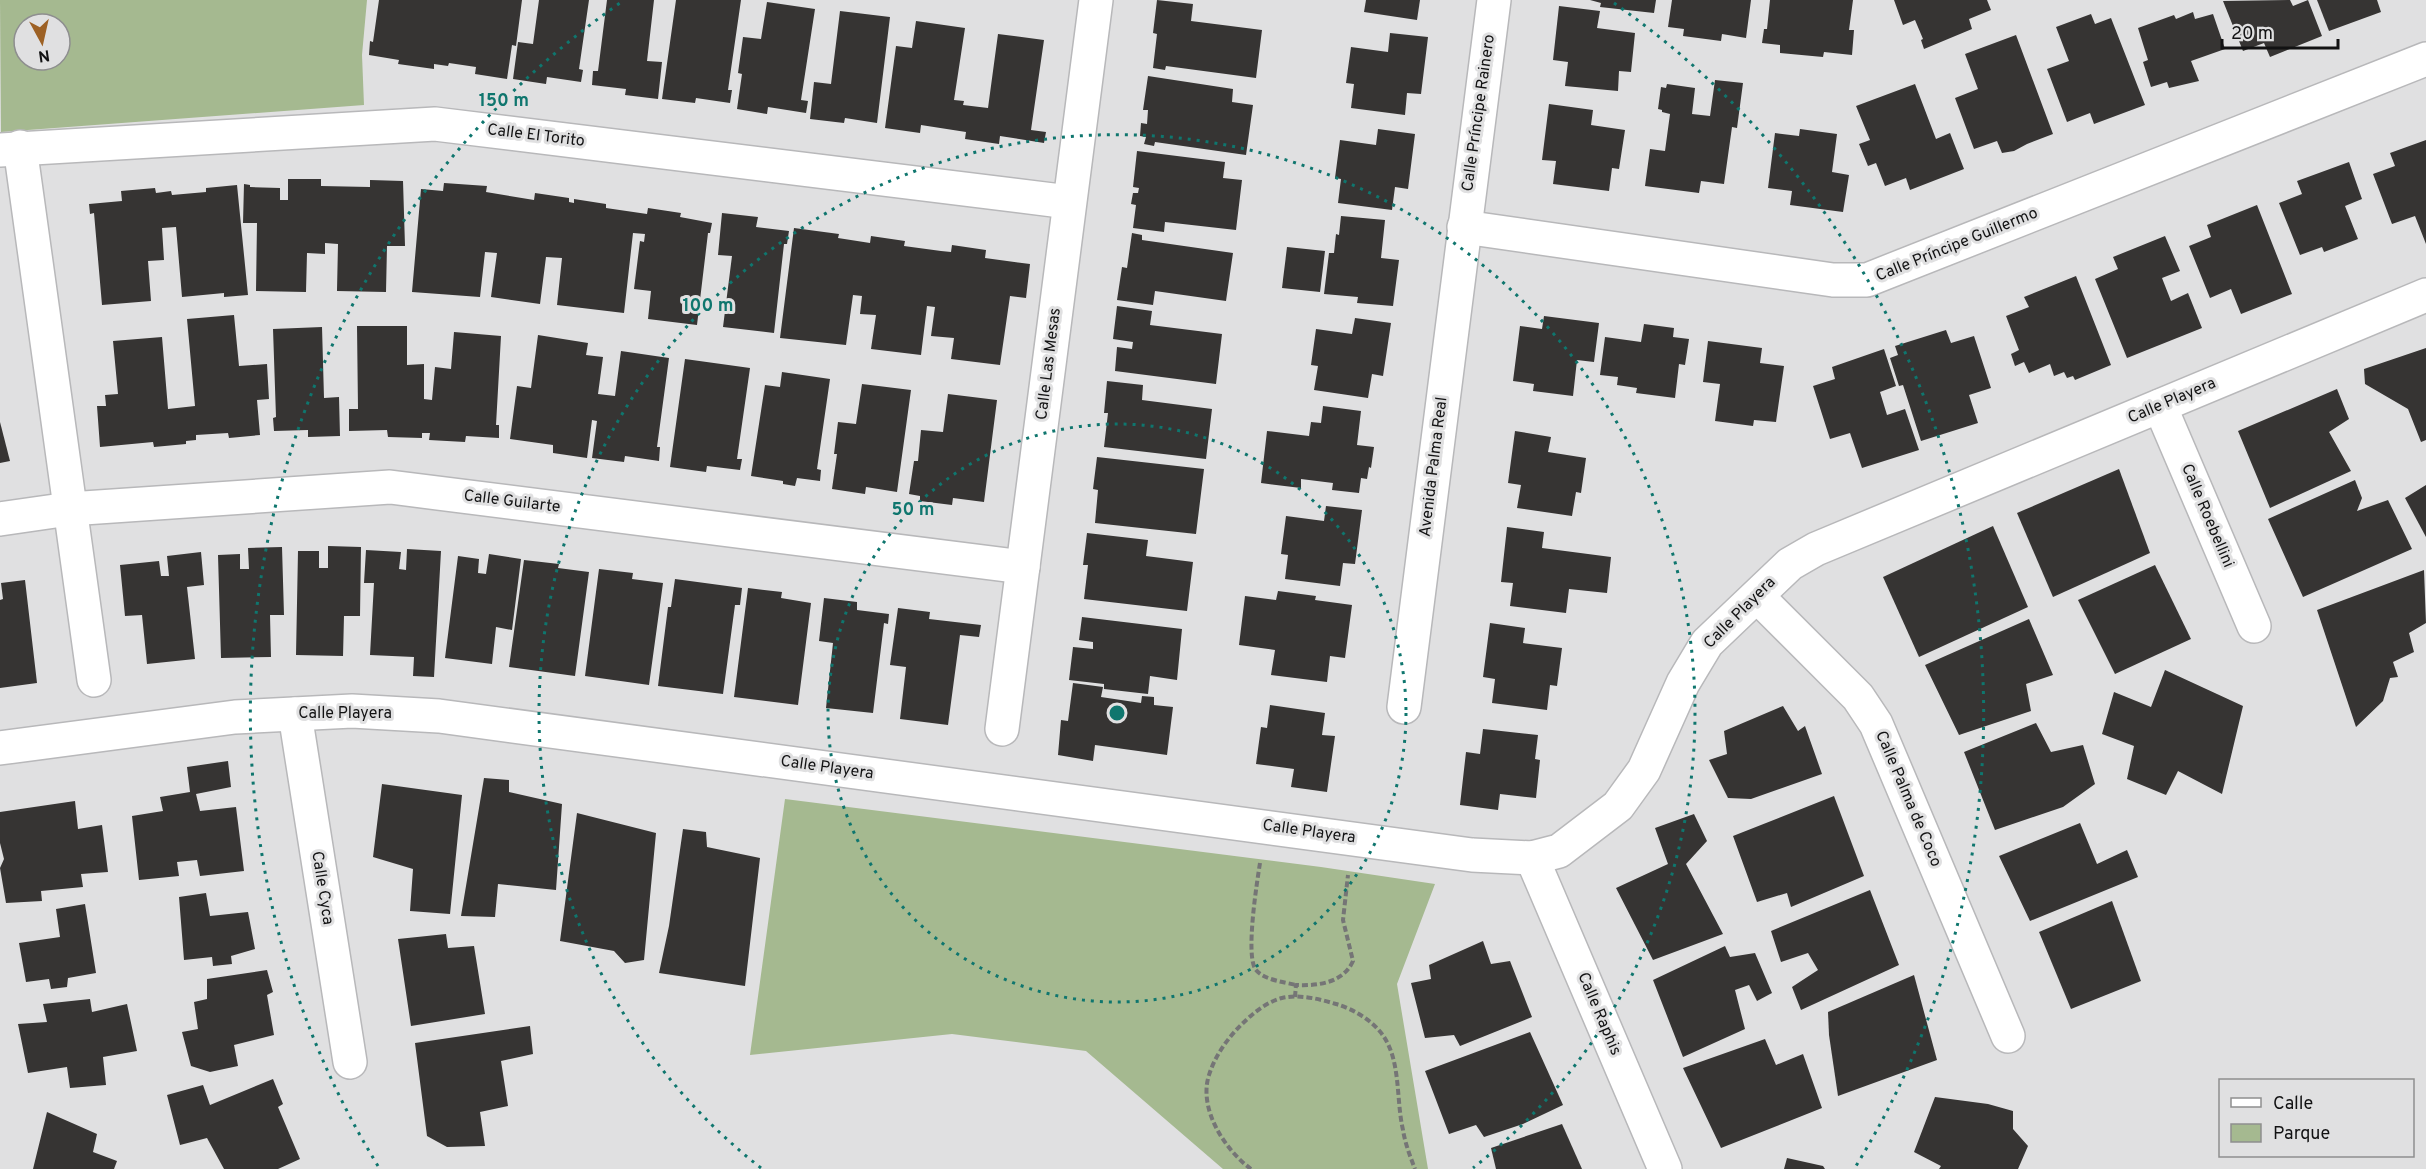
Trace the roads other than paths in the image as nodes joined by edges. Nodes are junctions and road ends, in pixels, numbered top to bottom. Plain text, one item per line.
1 (1096, 0) edge
2 (1494, 0) edge
3 (2426, 59) edge
4 (10, 148) edge
5 (1069, 202) junction
6 (1464, 227) junction
7 (2426, 295) edge
8 (2160, 406) junction
9 (69, 509) junction
10 (0, 519) edge
11 (1023, 567) junction
12 (1757, 596) junction
13 (2254, 626) dead end
14 (94, 680) dead end
15 (1404, 707) dead end
16 (295, 714) junction
17 (1002, 729) dead end
18 (0, 748) edge
19 (1532, 858) junction
20 (2008, 1036) dead end
21 (350, 1062) dead end
22 (1665, 1169) edge

1 - 5 street, Calle Las Mesas
2 - 6 street, Calle Príncipe Rainero
3 - 6 street, Calle Príncipe Guillermo
4 - 5 street, Calle El Torito
4 - 9 street
5 - 11 street, Calle Las Mesas
6 - 15 street, Avenida Palma Real
7 - 8 street, Calle Playera
8 - 12 street, Calle Playera
8 - 13 street, Calle Roebellini
9 - 10 street, Calle Guilarte
9 - 11 street, Calle Guilarte
9 - 14 street
11 - 17 street, Calle Las Mesas
12 - 19 street, Calle Playera
12 - 20 street, Calle Palma de Coco
16 - 18 street, Calle Playera
16 - 19 street, Calle Playera
16 - 21 street, Calle Cyca
19 - 22 street, Calle Raphis

